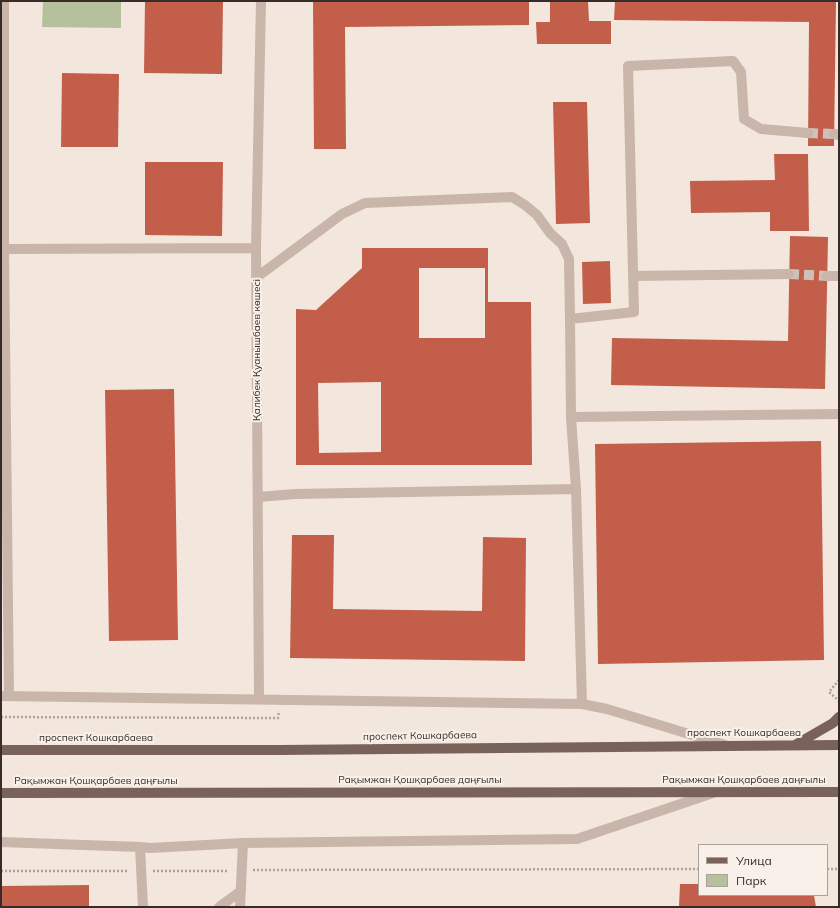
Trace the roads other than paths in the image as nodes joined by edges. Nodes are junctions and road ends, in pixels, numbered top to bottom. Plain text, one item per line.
1 (4, 1) edge
2 (261, 1) edge
3 (808, 133) tunnel mouth
4 (256, 248) junction
5 (4, 249) junction
6 (789, 274) tunnel mouth
7 (633, 276) junction
8 (827, 276) tunnel mouth
9 (839, 276) edge
10 (257, 277) junction
11 (570, 319) junction
12 (839, 414) edge
13 (571, 417) junction
14 (576, 489) junction
15 (258, 497) junction
16 (5, 696) edge
17 (259, 699) junction
18 (582, 704) junction
19 (839, 717) edge
20 (726, 745) junction
21 (795, 745) junction
22 (839, 745) edge
23 (1, 750) edge
24 (718, 792) junction
25 (839, 792) edge
26 (1, 793) edge
27 (1, 842) edge
28 (243, 843) junction
29 (140, 847) junction
30 (241, 891) junction
31 (143, 907) edge
32 (218, 907) edge
33 (240, 907) edge

1 - 5 street
2 - 4 street, Қалибек Қуанышбаев көшесі
3 - 7 street
4 - 5 street
4 - 10 street, Қалибек Қуанышбаев көшесі
5 - 16 street
6 - 7 street
7 - 11 street
8 - 9 street
10 - 11 street
10 - 15 street, Қалибек Қуанышбаев көшесі
11 - 13 street
12 - 13 street
13 - 14 street
14 - 15 street
14 - 18 street
15 - 17 street, Қалибек Қуанышбаев көшесі
16 - 17 street
17 - 18 street
18 - 20 street
19 - 21 main road
20 - 21 main road, проспект Кошкарбаева
20 - 23 main road, проспект Кошкарбаева
21 - 22 main road, проспект Кошкарбаева
24 - 25 main road, Рақымжан Қошқарбаев даңғылы
24 - 26 main road, Рақымжан Қошқарбаев даңғылы
24 - 28 street
27 - 29 street
28 - 29 street
28 - 30 street
29 - 31 street
30 - 32 street
30 - 33 street

